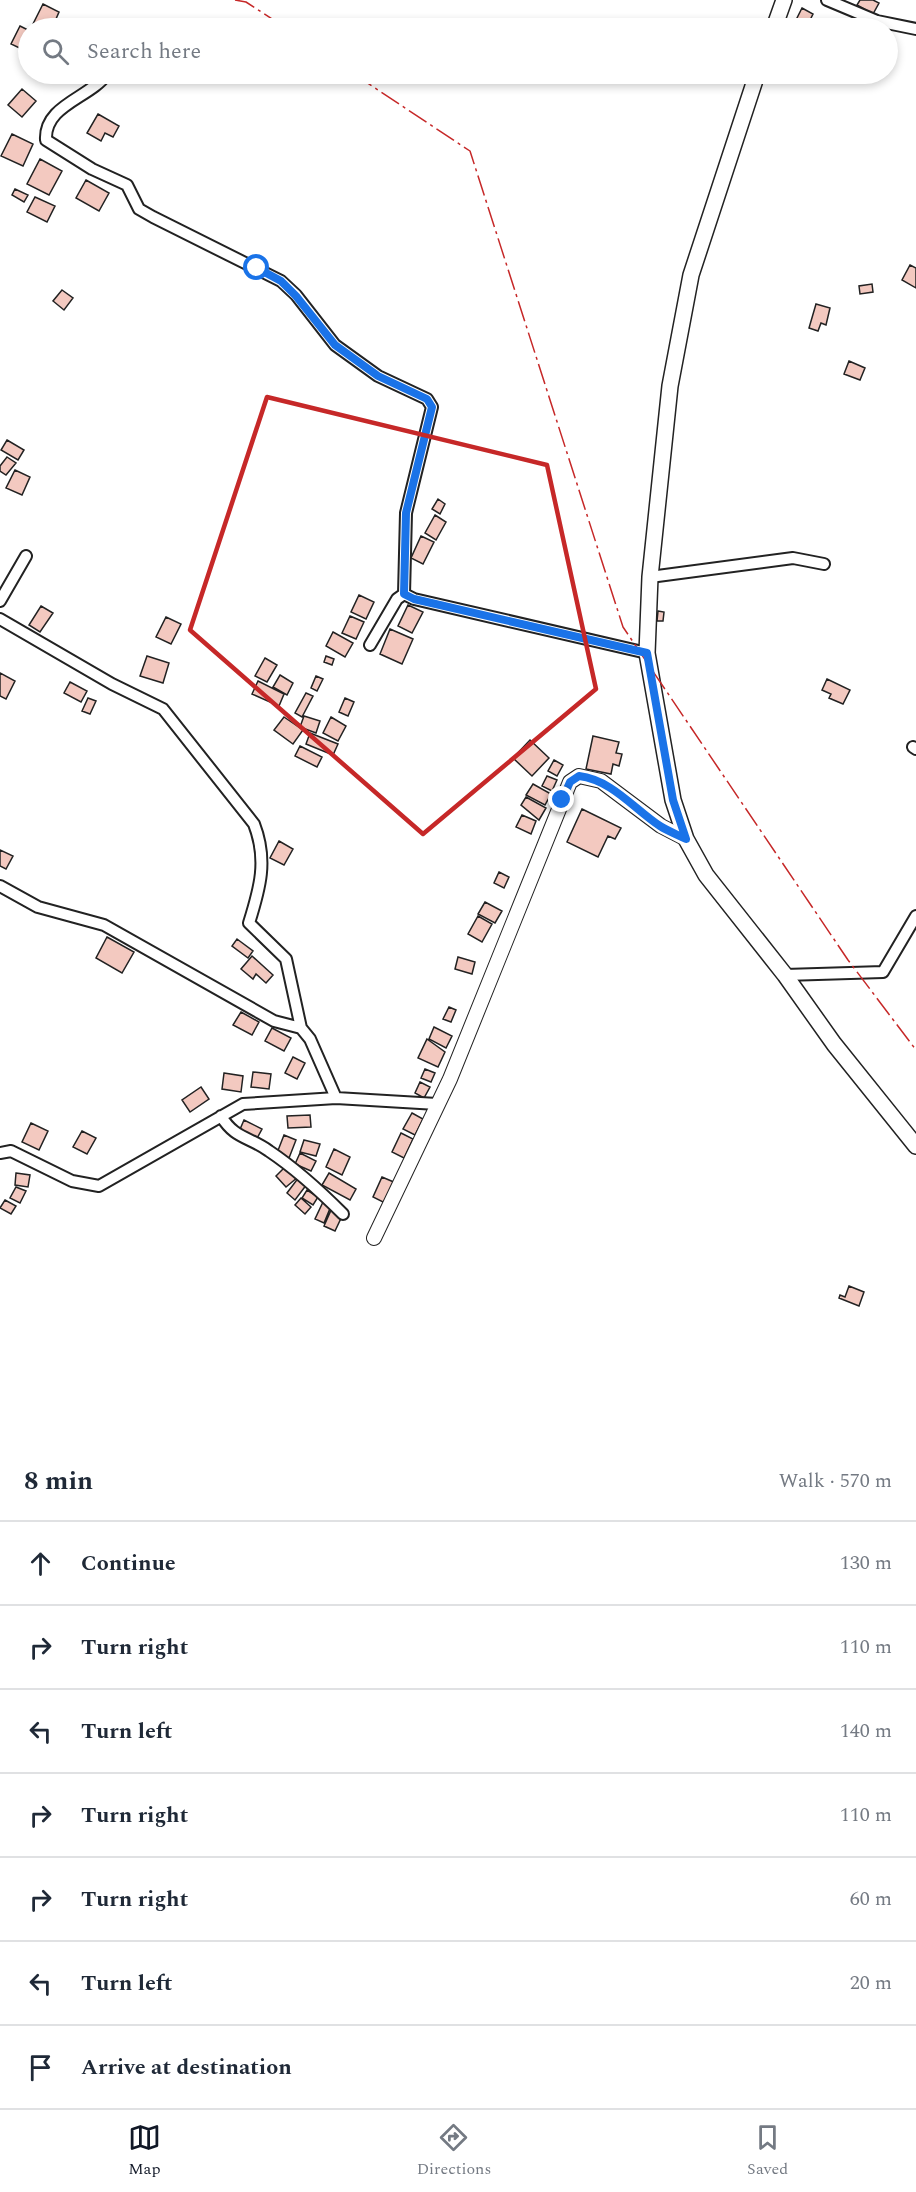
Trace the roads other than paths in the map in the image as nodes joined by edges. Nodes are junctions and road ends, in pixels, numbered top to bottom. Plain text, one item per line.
1 (784, 0) edge
2 (827, 0) edge
3 (778, 18) edge
4 (870, 18) edge
5 (898, 25) edge
6 (916, 28) edge
7 (96, 84) edge
8 (755, 84) edge
9 (26, 556) dead end
10 (824, 564) dead end
11 (650, 577) junction
12 (404, 594) junction
13 (0, 601) edge
14 (0, 618) edge
15 (370, 645) dead end
16 (647, 653) junction
17 (686, 839) junction
18 (0, 886) edge
19 (916, 916) edge
20 (785, 975) junction
21 (301, 1028) junction
22 (336, 1098) junction
23 (437, 1104) junction
24 (222, 1116) junction
25 (916, 1146) edge
26 (0, 1153) edge
27 (343, 1214) dead end
28 (374, 1238) dead end

1 - 3 main road
2 - 4 street
5 - 6 street
7 - 12 street
8 - 11 main road
9 - 13 street
10 - 11 street
11 - 16 main road
12 - 15 street
12 - 16 street
14 - 21 street
16 - 17 main road
17 - 20 main road
17 - 23 street
18 - 21 street
19 - 20 street
20 - 25 main road
21 - 22 street
22 - 23 street
22 - 24 street
23 - 28 street
24 - 26 street
24 - 27 street

